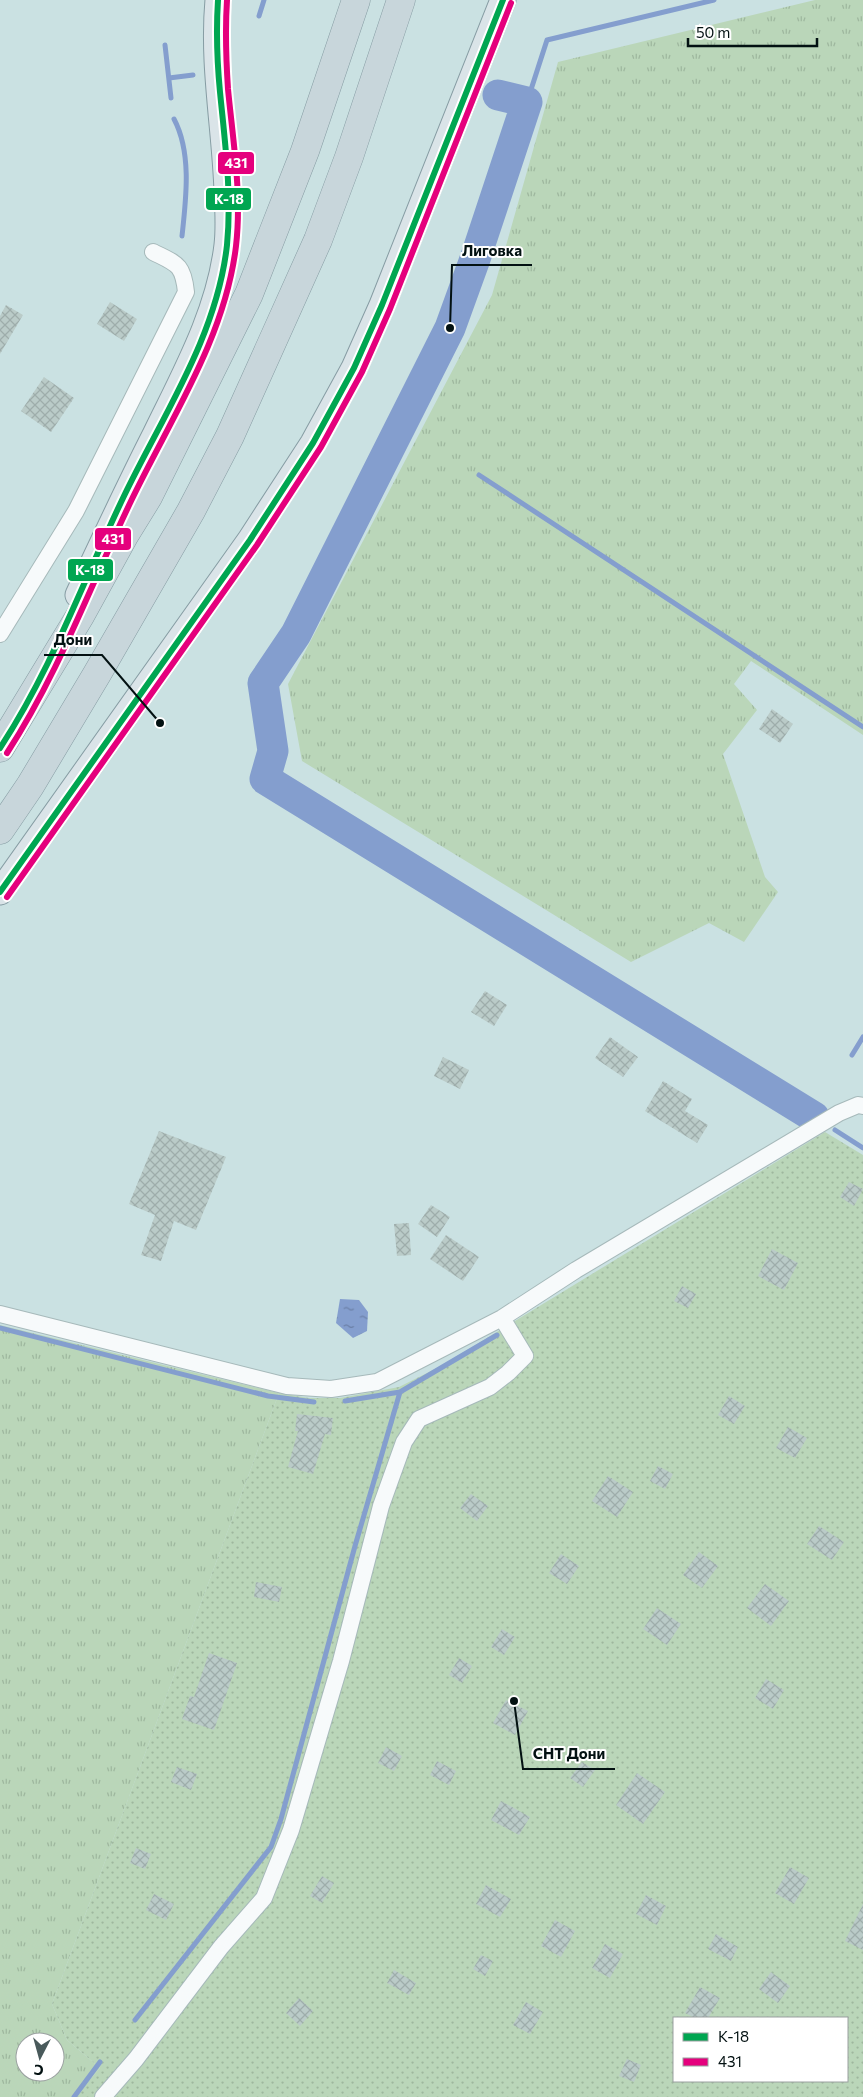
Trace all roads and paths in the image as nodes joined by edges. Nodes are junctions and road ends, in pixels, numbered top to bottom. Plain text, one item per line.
1 (218, 0) edge
2 (356, 0) edge
3 (401, 0) edge
4 (503, 0) edge
5 (153, 252) dead end
6 (0, 634) edge
7 (27, 705) junction
8 (0, 748) edge
9 (0, 830) edge
10 (0, 892) edge
11 (863, 1106) edge
12 (0, 1314) edge
13 (502, 1318) junction
14 (104, 2097) edge

1 - 7 main road
2 - 7 highway
3 - 9 highway
4 - 10 main road
5 - 6 street
7 - 8 highway
11 - 13 street
12 - 13 street
13 - 14 street

